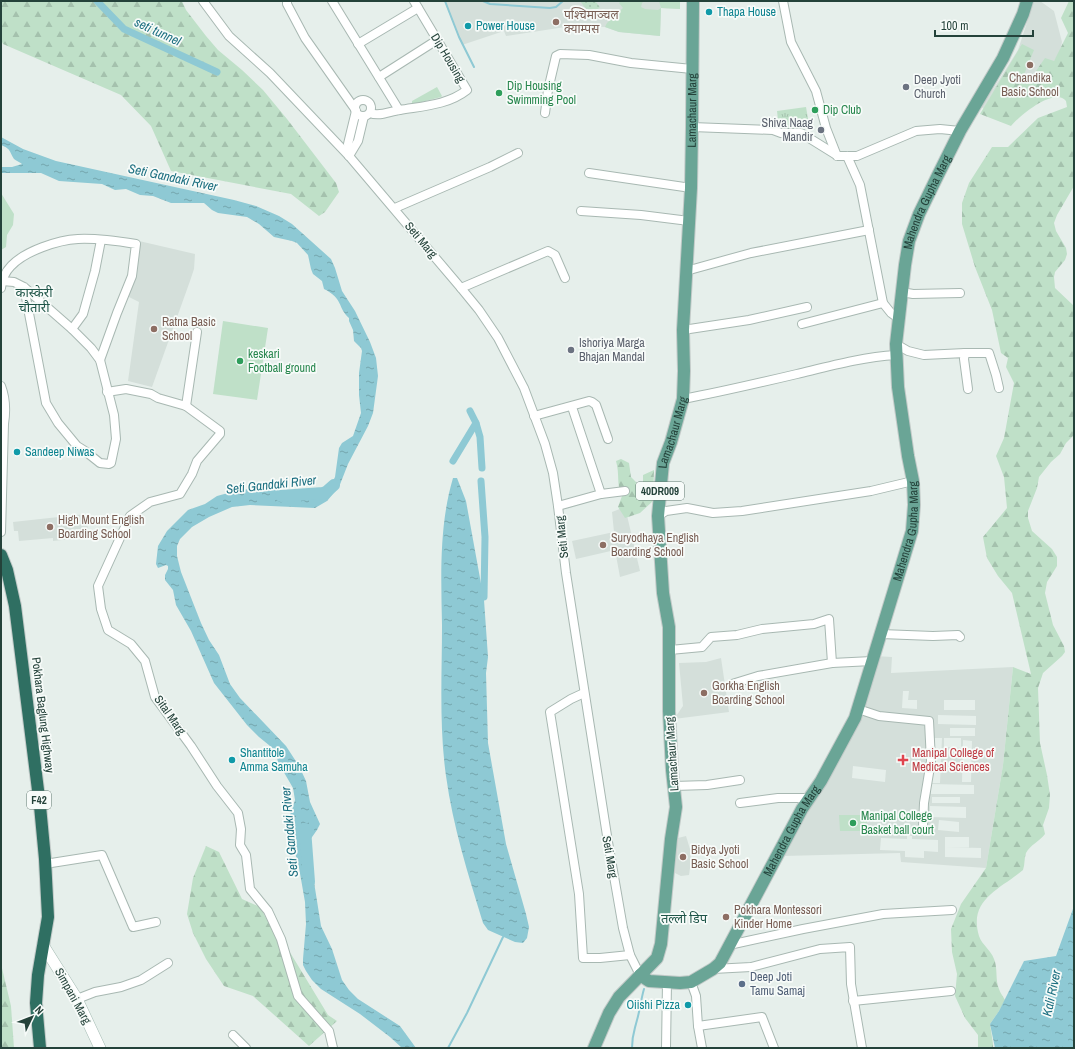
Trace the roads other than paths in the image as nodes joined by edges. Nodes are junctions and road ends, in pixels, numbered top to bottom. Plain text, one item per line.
1 (203, 1) edge
2 (287, 1) edge
3 (332, 1) edge
4 (693, 1) edge
5 (783, 1) edge
6 (1028, 1) edge
7 (416, 4) edge
8 (438, 40) junction
9 (358, 44) junction
10 (692, 69) junction
11 (379, 77) junction
12 (355, 110) junction
13 (399, 110) junction
14 (545, 113) dead end
15 (367, 115) junction
16 (692, 127) junction
17 (960, 131) junction
18 (518, 153) dead end
19 (349, 156) junction
20 (838, 156) junction
21 (848, 156) junction
22 (589, 173) dead end
23 (691, 188) junction
24 (395, 208) junction
25 (581, 211) dead end
26 (689, 221) junction
27 (869, 230) junction
28 (101, 240) junction
29 (686, 271) junction
30 (565, 278) dead end
31 (2, 284) edge
32 (24, 288) junction
33 (461, 288) junction
34 (902, 292) junction
35 (960, 293) dead end
36 (883, 303) junction
37 (807, 307) dead end
38 (898, 318) junction
39 (802, 324) dead end
40 (72, 329) junction
41 (683, 330) junction
42 (197, 332) dead end
43 (896, 349) junction
44 (965, 353) junction
45 (100, 360) junction
46 (1, 386) edge
47 (999, 388) dead end
48 (968, 389) dead end
49 (107, 392) junction
50 (683, 399) junction
51 (186, 406) junction
52 (572, 407) junction
53 (534, 416) junction
54 (608, 439) dead end
55 (913, 482) junction
56 (626, 491) dead end
57 (601, 494) junction
58 (558, 506) junction
59 (658, 516) junction
60 (1, 532) edge
61 (1, 555) edge
62 (880, 634) junction
63 (960, 637) dead end
64 (670, 650) junction
65 (872, 661) junction
66 (832, 663) junction
67 (732, 684) dead end
68 (584, 693) junction
69 (858, 709) junction
70 (740, 780) dead end
71 (674, 786) junction
72 (808, 798) junction
73 (740, 803) dead end
74 (923, 827) dead end
75 (45, 864) junction
76 (952, 910) dead end
77 (156, 922) dead end
78 (43, 945) junction
79 (729, 945) junction
80 (630, 955) junction
81 (168, 963) dead end
82 (713, 969) junction
83 (640, 975) junction
84 (667, 982) junction
85 (691, 982) junction
86 (951, 991) dead end
87 (77, 999) junction
88 (853, 1001) junction
89 (698, 1026) junction
90 (233, 1035) dead end
91 (40, 1048) edge
92 (100, 1048) edge
93 (246, 1048) edge
94 (333, 1048) edge
95 (594, 1048) edge
96 (666, 1048) edge
97 (702, 1048) edge
98 (774, 1048) edge
99 (860, 1048) edge

1 - 19 street, Seti Marg
2 - 12 street
3 - 9 street
4 - 10 main road, Lamachaur Marg / 40DR009
5 - 20 street
6 - 17 main road, Mahendra Gupha Marg
7 - 8 street, Dip Housing
7 - 9 street
8 - 11 street
8 - 13 street, Dip Housing
9 - 11 street
10 - 14 street
10 - 16 main road, Lamachaur Marg / 40DR009
11 - 13 street
12 - 15 street
12 - 15 street
12 - 19 street
13 - 15 street, Dip Housing
15 - 19 street
16 - 20 street
16 - 23 main road, Lamachaur Marg / 40DR009
17 - 21 street
17 - 34 main road, Mahendra Gupha Marg
18 - 24 street
19 - 24 street, Seti Marg
20 - 21 street
21 - 27 street
22 - 23 street
23 - 26 main road, Lamachaur Marg / 40DR009
24 - 33 street, Seti Marg
25 - 26 street
26 - 29 main road, Lamachaur Marg / 40DR009
27 - 29 street
27 - 36 street
28 - 31 street
28 - 40 street
28 - 45 street
29 - 41 main road, Lamachaur Marg / 40DR009
30 - 33 street
31 - 32 street
32 - 40 street
32 - 49 street
33 - 53 street, Seti Marg
34 - 35 street
34 - 38 main road, Mahendra Gupha Marg
36 - 38 street
36 - 39 street
37 - 41 street
38 - 43 main road, Mahendra Gupha Marg
40 - 45 street
41 - 50 main road, Lamachaur Marg / 40DR009
42 - 51 street
43 - 44 street
43 - 50 street
43 - 55 main road, Mahendra Gupha Marg
44 - 47 street
44 - 48 street
45 - 49 street
46 - 60 street
49 - 51 street
50 - 59 main road, Lamachaur Marg / 40DR009
51 - 94 street, Sital Marg
52 - 53 street
52 - 54 street
52 - 57 street
53 - 58 street, Seti Marg
55 - 59 street
55 - 62 main road, Mahendra Gupha Marg
56 - 57 street
57 - 58 street
58 - 68 street, Seti Marg
59 - 64 main road, Lamachaur Marg / 40DR009
61 - 75 highway, Pokhara Baglung Highway / F42
62 - 63 street
62 - 65 main road, Mahendra Gupha Marg
64 - 66 street
64 - 71 main road, Lamachaur Marg / 40DR009
65 - 66 street
65 - 69 main road, Mahendra Gupha Marg
66 - 67 street
68 - 80 street, Seti Marg
68 - 80 street
69 - 72 main road, Mahendra Gupha Marg
69 - 74 street
70 - 71 street
71 - 83 main road, Lamachaur Marg / 40DR009
72 - 73 street
72 - 79 main road, Mahendra Gupha Marg
75 - 77 street
75 - 78 highway, Pokhara Baglung Highway / F42
76 - 79 street
78 - 87 main road, Simpani Marg
78 - 91 highway, Pokhara Baglung Highway / F42
79 - 82 main road, Mahendra Gupha Marg
80 - 83 street, Seti Marg
81 - 87 street
82 - 85 main road, Mahendra Gupha Marg
82 - 88 street
83 - 84 main road
83 - 95 main road, Lamachaur Marg
84 - 85 main road
84 - 96 street
85 - 89 street
86 - 88 street
87 - 92 main road, Simpani Marg
88 - 99 street
89 - 97 street
89 - 98 street
90 - 93 street

